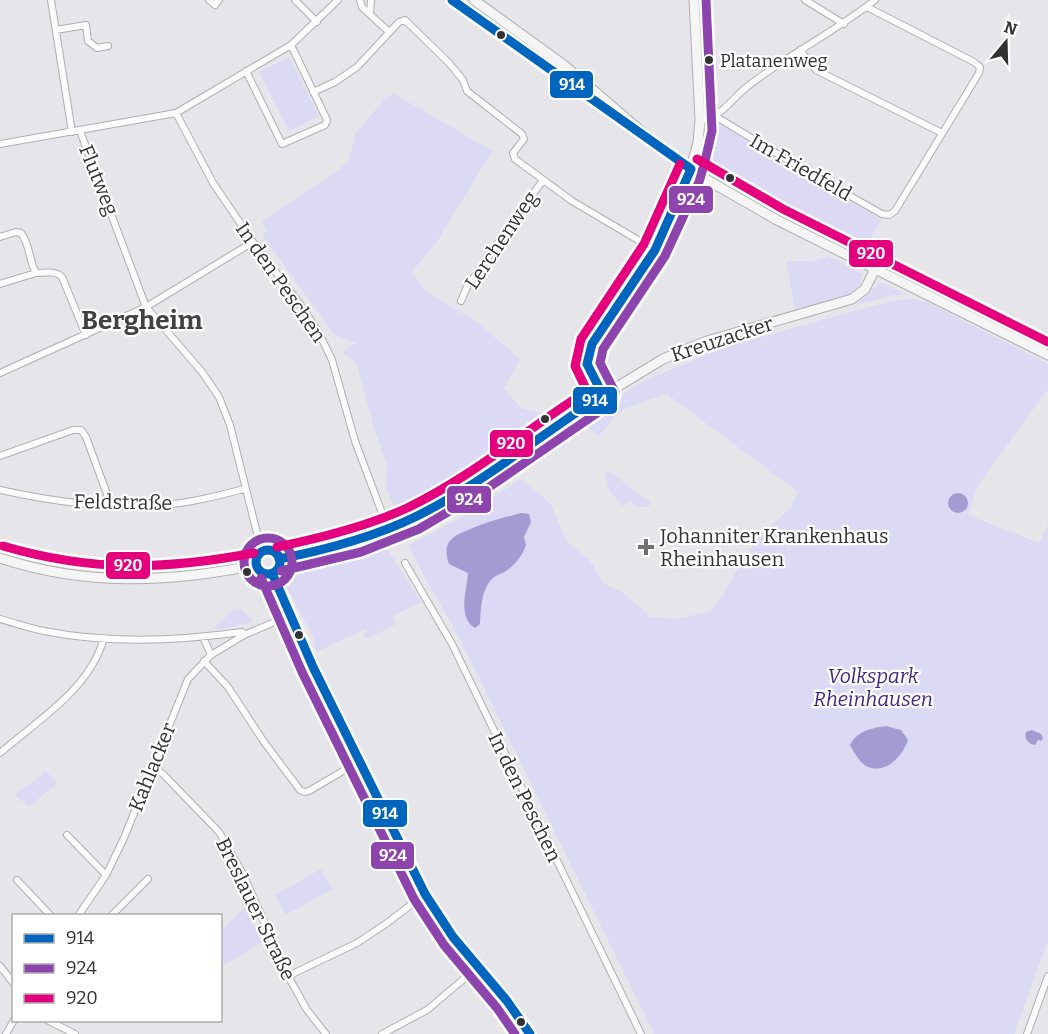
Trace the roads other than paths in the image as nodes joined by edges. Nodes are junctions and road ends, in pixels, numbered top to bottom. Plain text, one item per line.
1 (51, 0) edge
2 (209, 0) edge
3 (219, 0) edge
4 (295, 0) edge
5 (338, 0) edge
6 (360, 0) edge
7 (371, 0) edge
8 (452, 0) edge
9 (474, 0) edge
10 (694, 0) edge
11 (805, 0) edge
12 (875, 0) edge
13 (867, 7) junction
14 (370, 14) junction
15 (85, 17) dead end
16 (317, 22) junction
17 (844, 24) junction
18 (86, 25) junction
19 (56, 30) junction
20 (389, 32) junction
21 (291, 45) junction
22 (108, 46) dead end
23 (800, 50) junction
24 (246, 71) junction
25 (313, 92) junction
26 (176, 112) junction
27 (715, 116) junction
28 (700, 119) junction
29 (638, 130) junction
30 (80, 131) junction
31 (72, 132) junction
32 (942, 133) junction
33 (0, 144) edge
34 (691, 169) junction
35 (543, 180) junction
36 (0, 237) edge
37 (253, 242) junction
38 (655, 250) junction
39 (875, 269) junction
40 (36, 273) junction
41 (0, 284) edge
42 (461, 301) dead end
43 (146, 307) junction
44 (86, 334) junction
45 (1048, 355) edge
46 (587, 364) junction
47 (0, 373) edge
48 (603, 395) junction
49 (594, 401) junction
50 (571, 417) junction
51 (561, 424) junction
52 (568, 435) junction
53 (0, 456) edge
54 (244, 489) junction
55 (0, 490) edge
56 (111, 505) junction
57 (388, 529) junction
58 (393, 542) dead end
59 (264, 551) junction
60 (0, 558) edge
61 (279, 559) junction
62 (405, 563) dead end
63 (256, 565) junction
64 (272, 573) junction
65 (291, 615) junction
66 (0, 619) edge
67 (244, 635) junction
68 (203, 637) junction
69 (104, 638) junction
70 (211, 655) junction
71 (204, 661) junction
72 (0, 753) edge
73 (360, 761) junction
74 (152, 767) junction
75 (67, 835) dead end
76 (106, 875) junction
77 (148, 879) dead end
78 (17, 880) dead end
79 (425, 894) junction
80 (50, 914) edge
81 (79, 914) edge
82 (112, 914) edge
83 (0, 966) edge
84 (478, 966) junction
85 (288, 976) junction
86 (1048, 976) edge
87 (12, 981) edge
88 (51, 1022) edge
89 (75, 1034) edge
90 (326, 1034) edge
91 (382, 1034) edge
92 (530, 1034) edge
93 (641, 1034) edge
94 (1028, 1034) edge

1 - 19 street
2 - 3 street
4 - 16 street
5 - 16 street
6 - 14 street
7 - 14 street
8 - 29 street
9 - 29 street
10 - 28 street
11 - 17 street
12 - 13 street
13 - 17 street
13 - 32 street
14 - 20 street
15 - 18 street
16 - 21 street
17 - 23 street
18 - 19 street
18 - 22 street
19 - 31 street
20 - 25 street
20 - 35 street
21 - 24 street
21 - 25 street
23 - 27 street
23 - 32 street
24 - 25 street
24 - 26 street
26 - 30 street
26 - 37 street, In den Peschen
27 - 28 street
27 - 32 street, Im Friedfeld
28 - 34 street
29 - 34 street
30 - 31 street
30 - 43 street, Flutweg
31 - 33 street
34 - 38 street
34 - 39 street
35 - 38 street
35 - 42 street, Lerchenweg
36 - 40 street
37 - 43 street
37 - 57 street, In den Peschen
38 - 46 street
39 - 45 street
39 - 48 street, Kreuzacker
40 - 41 street
40 - 44 street
43 - 44 street
43 - 54 street, Flutweg
44 - 47 street
46 - 48 street
46 - 49 street
48 - 49 street, Kreuzacker
49 - 50 street, Kreuzacker
50 - 51 street, Kreuzacker
50 - 52 street
51 - 52 street
51 - 57 street, Kreuzacker
52 - 58 street
53 - 56 street
54 - 56 street, Feldstraße
54 - 59 street, Flutweg
55 - 56 street, Feldstraße
57 - 61 street, Kreuzacker
59 - 61 street
59 - 63 street
60 - 63 street
61 - 64 street
62 - 93 street, In den Peschen
63 - 64 street
64 - 65 street
65 - 67 street, Kahlacker
65 - 73 street
66 - 69 street, Kahlacker
67 - 68 street, Kahlacker
67 - 70 street, Kahlacker
68 - 69 street, Kahlacker
68 - 70 street
69 - 72 street
70 - 71 street, Kahlacker
71 - 73 street
71 - 74 street, Kahlacker
73 - 79 street
74 - 76 street, Kahlacker
74 - 85 street, Breslauer Straße
75 - 76 street
76 - 81 street, Kahlacker
77 - 82 street
78 - 80 street
79 - 84 street
79 - 85 street
83 - 87 street
84 - 91 street
84 - 92 street
85 - 90 street, Breslauer Straße
86 - 94 street
88 - 89 street

